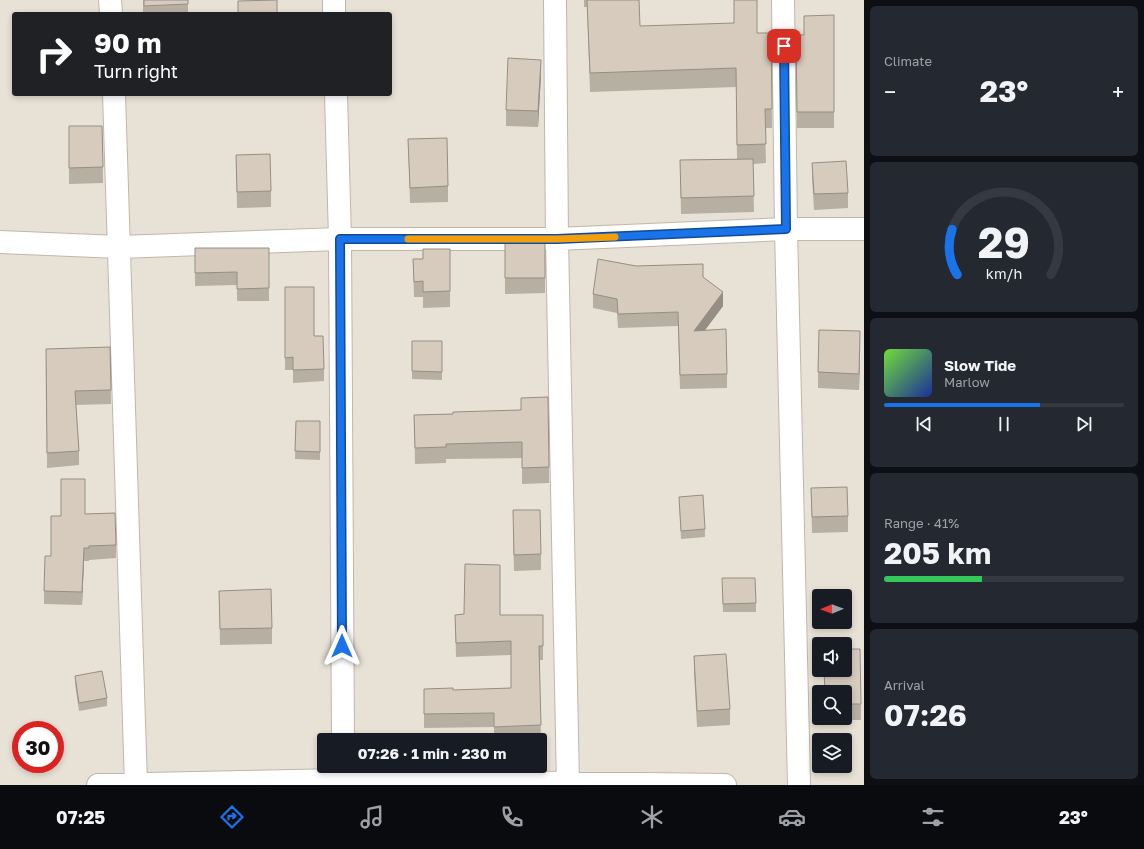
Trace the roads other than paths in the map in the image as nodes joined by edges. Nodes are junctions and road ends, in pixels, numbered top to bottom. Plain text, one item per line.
1 (110, 0) edge
2 (334, 0) edge
3 (555, 0) edge
4 (783, 0) edge
5 (111, 12) edge
6 (334, 12) edge
7 (114, 96) edge
8 (336, 96) edge
9 (864, 228) edge
10 (786, 229) junction
11 (340, 239) junction
12 (557, 239) junction
13 (0, 242) edge
14 (119, 247) junction
15 (343, 733) edge
16 (343, 777) edge
17 (568, 784) edge
18 (98, 785) edge
19 (136, 785) edge
20 (725, 785) edge
21 (799, 785) edge

1 - 5 street
2 - 6 street
3 - 12 street
4 - 10 street
7 - 14 street
8 - 11 street
9 - 10 street
10 - 12 street
10 - 21 street
11 - 12 street
11 - 14 street
11 - 15 street
12 - 17 street
13 - 14 street
14 - 19 street
16 - 17 street
16 - 19 street
17 - 20 street
18 - 19 street

